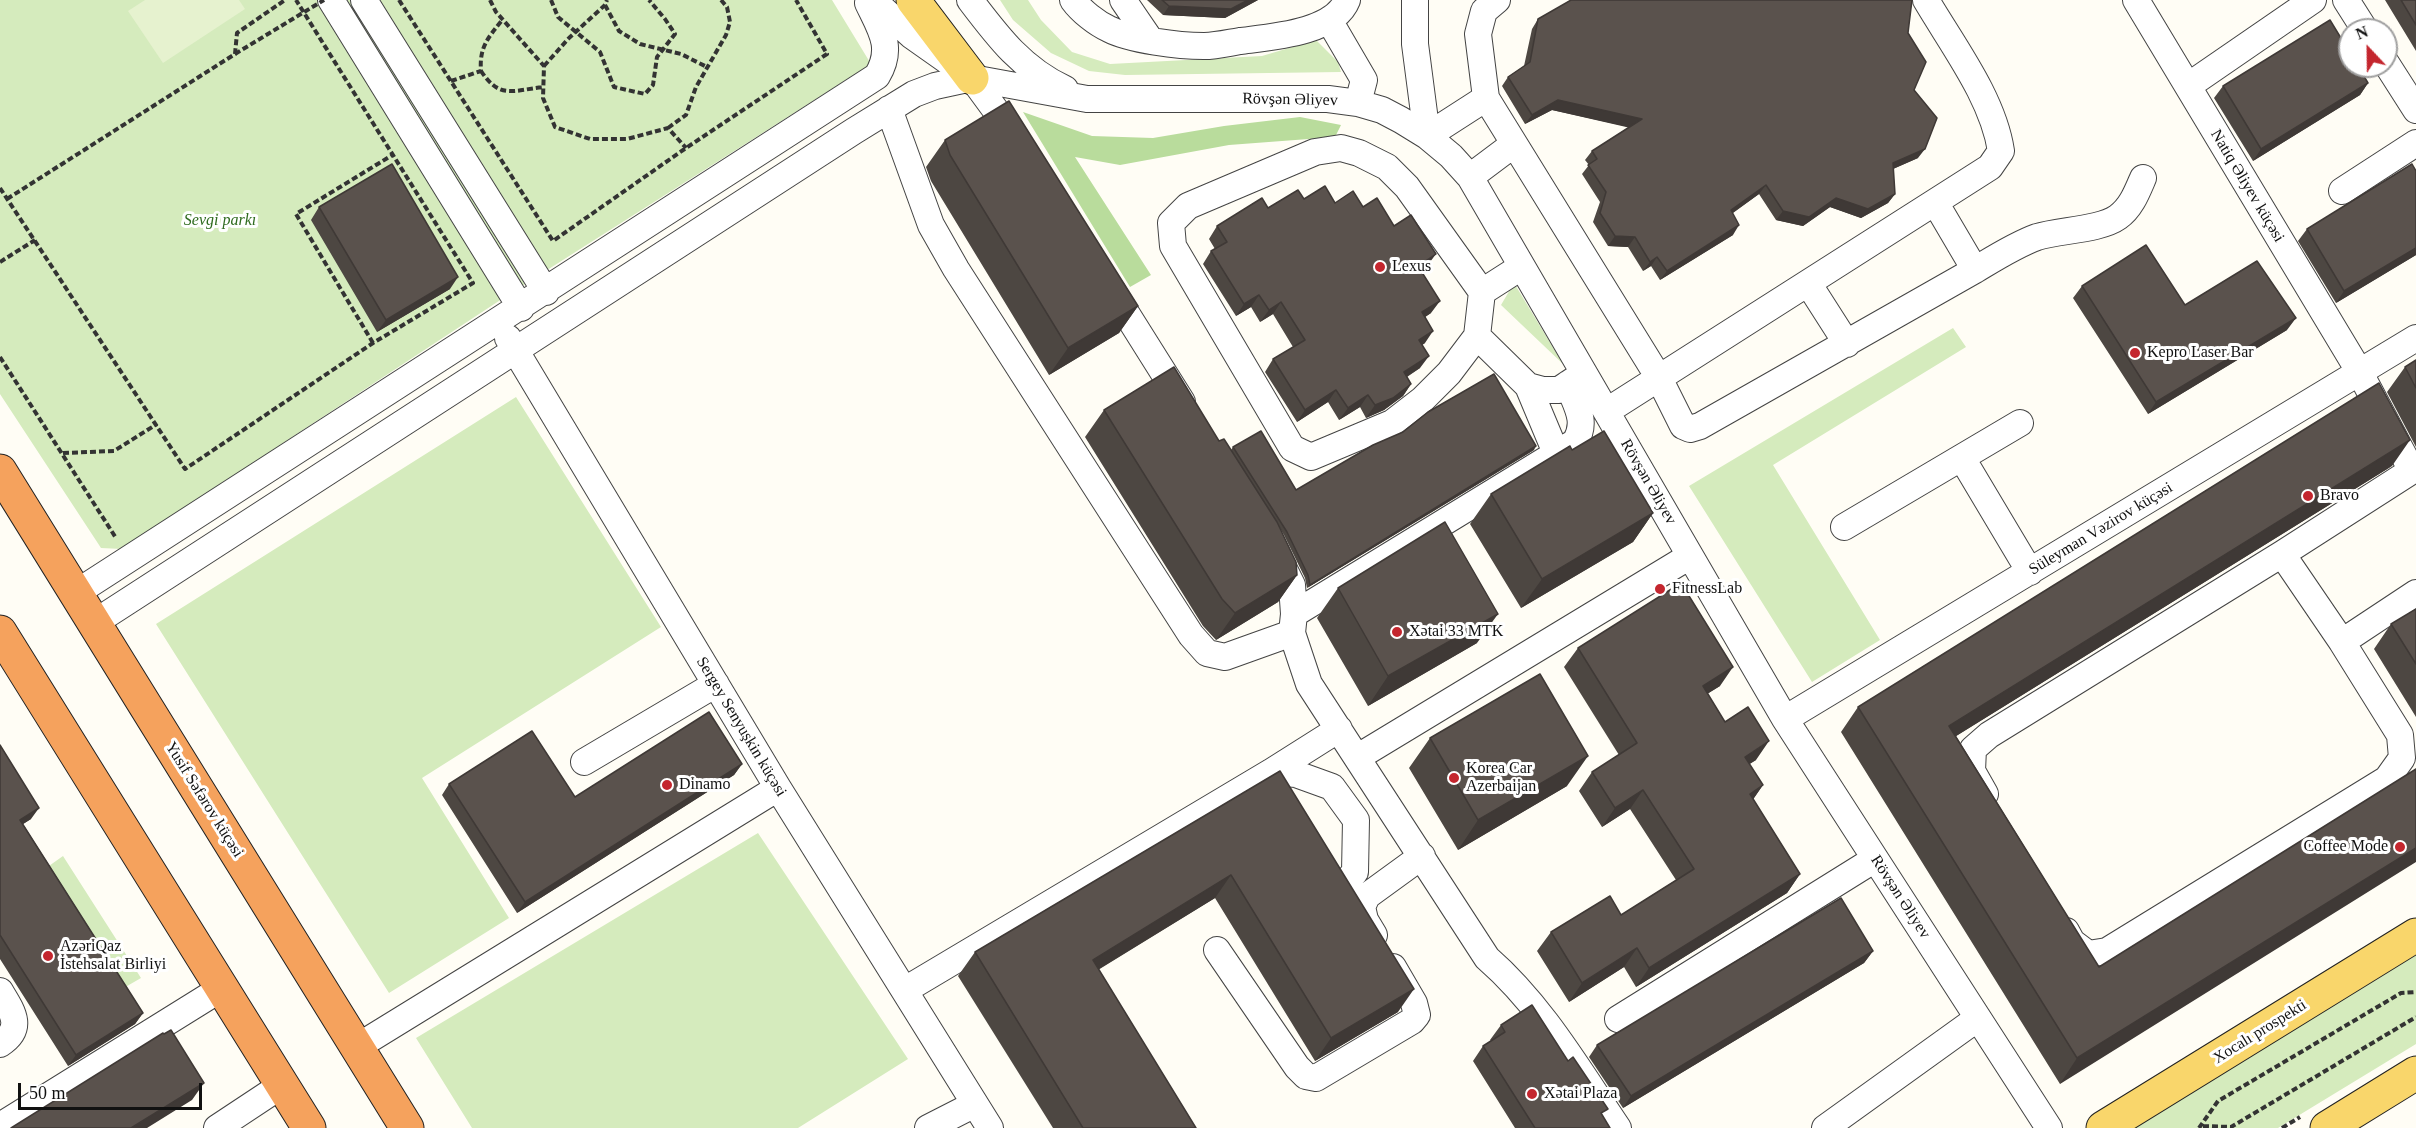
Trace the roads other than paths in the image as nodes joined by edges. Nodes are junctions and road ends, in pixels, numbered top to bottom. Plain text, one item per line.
1 (332, 0) edge
2 (364, 0) edge
3 (866, 0) edge
4 (873, 0) edge
5 (913, 0) edge
6 (970, 0) edge
7 (1073, 0) edge
8 (1123, 0) edge
9 (1347, 0) edge
10 (1415, 0) edge
11 (1497, 0) edge
12 (1926, 0) edge
13 (2136, 0) edge
14 (2313, 0) edge
15 (2346, 0) edge
16 (2357, 18) edge
17 (1329, 20) junction
18 (1151, 41) junction
19 (972, 78) junction
20 (2396, 78) edge
21 (2188, 86) junction
22 (1039, 91) junction
23 (1486, 98) junction
24 (1087, 99) junction
25 (1358, 103) junction
26 (2414, 104) edge
27 (889, 109) junction
28 (1012, 133) junction
29 (1427, 136) junction
30 (2416, 143) edge
31 (1514, 144) junction
32 (1031, 163) edge
33 (1470, 177) junction
34 (2144, 178) dead end
35 (2342, 191) dead end
36 (1935, 202) junction
37 (1521, 267) junction
38 (1975, 270) junction
39 (1101, 273) edge
40 (1808, 283) junction
41 (546, 292) junction
42 (1482, 292) junction
43 (521, 308) junction
44 (499, 322) junction
45 (1477, 336) junction
46 (2416, 338) edge
47 (1847, 344) junction
48 (515, 351) junction
49 (2360, 371) junction
50 (1659, 378) junction
51 (1576, 379) junction
52 (1528, 386) junction
53 (1607, 411) junction
54 (1195, 422) edge
55 (2020, 423) dead end
56 (1556, 453) junction
57 (1962, 458) junction
58 (2414, 470) edge
59 (0, 471) edge
60 (1844, 527) dead end
61 (1264, 532) edge
62 (2282, 554) junction
63 (1690, 556) junction
64 (2030, 572) junction
65 (75, 593) junction
66 (2416, 593) edge
67 (94, 623) junction
68 (1293, 623) junction
69 (2343, 642) junction
70 (4, 648) edge
71 (716, 684) junction
72 (1785, 719) junction
73 (1339, 729) junction
74 (1358, 757) junction
75 (584, 762) dead end
76 (1271, 772) junction
77 (778, 788) junction
78 (1995, 812) edge
79 (1422, 856) junction
80 (1875, 858) junction
81 (1339, 890) edge
82 (2054, 912) edge
83 (2416, 935) edge
84 (1217, 950) dead end
85 (222, 988) junction
86 (905, 990) junction
87 (0, 992) edge
88 (1978, 1018) junction
89 (1618, 1019) dead end
90 (0, 1044) edge
91 (357, 1047) junction
92 (2416, 1073) edge
93 (282, 1085) junction
94 (975, 1104) junction
95 (231, 1124) edge
96 (0, 1126) edge
97 (309, 1128) edge
98 (407, 1128) edge
99 (928, 1128) edge
100 (990, 1128) edge
101 (1618, 1128) edge
102 (1825, 1128) edge
103 (2049, 1128) edge
104 (2103, 1128) edge
105 (2327, 1128) edge

1 - 43 street
2 - 41 street
3 - 41 street
4 - 19 street
5 - 19 main road
6 - 24 street
7 - 18 street
8 - 18 street
9 - 17 street
10 - 29 street
11 - 23 street
12 - 36 street
13 - 21 street, Natiq Əliyev küçəsi
14 - 21 street
15 - 16 street
17 - 18 street
17 - 25 street
19 - 22 street, Rövşən Əliyev
19 - 27 street
19 - 28 street
20 - 26 street
21 - 49 street, Natiq Əliyev küçəsi
22 - 24 street, Rövşən Əliyev
22 - 28 street
23 - 29 street
23 - 31 street
24 - 25 street, Rövşən Əliyev
25 - 29 street, Rövşən Əliyev
27 - 48 street
27 - 68 street
28 - 32 street
29 - 33 street, Rövşən Əliyev
30 - 35 street
31 - 33 street
31 - 50 street
33 - 37 street, Rövşən Əliyev
34 - 38 street
36 - 38 street
36 - 40 street
37 - 42 street
37 - 51 street, Rövşən Əliyev
38 - 47 street
39 - 54 street
40 - 47 street
40 - 50 street
41 - 43 street
42 - 45 street
42 - 45 street
43 - 44 street
44 - 48 street, Sergey Senyuşkin küçəsi
44 - 65 street
45 - 52 street
46 - 49 street, Süleyman Vəzirov küçəsi
47 - 50 street
48 - 67 street
48 - 71 street, Sergey Senyuşkin küçəsi
49 - 58 street, Natiq Əliyev küçəsi
49 - 64 street, Süleyman Vəzirov küçəsi
50 - 53 street
51 - 52 street
51 - 53 street, Rövşən Əliyev
51 - 56 street
52 - 56 street
53 - 63 street, Rövşən Əliyev
55 - 57 street
56 - 68 street
57 - 60 street
57 - 64 street
58 - 62 street
59 - 65 highway, Yusif Səfərov küçəsi
61 - 68 street
62 - 69 street
62 - 78 street
63 - 72 street, Rövşən Əliyev
63 - 74 street
64 - 72 street, Süleyman Vəzirov küçəsi
65 - 67 highway, Yusif Səfərov küçəsi
66 - 69 street
67 - 91 highway, Yusif Səfərov küçəsi
68 - 73 street
69 - 82 street
70 - 85 highway
71 - 75 street
71 - 77 street, Sergey Senyuşkin küçəsi
72 - 80 street, Rövşən Əliyev
73 - 74 street
73 - 76 street
74 - 79 street
76 - 81 street
76 - 86 street
77 - 86 street, Sergey Senyuşkin küçəsi
77 - 91 street
79 - 84 street
79 - 101 street
80 - 88 street, Rövşən Əliyev
80 - 89 street
83 - 104 main road, Xocalı prospekti
85 - 93 highway
85 - 96 street
86 - 94 street, Sergey Senyuşkin küçəsi
87 - 90 street
88 - 102 street
88 - 103 street, Rövşən Əliyev
91 - 98 highway, Yusif Səfərov küçəsi
92 - 105 main road
93 - 95 street
93 - 97 highway
94 - 99 street
94 - 100 street, Sergey Senyuşkin küçəsi

